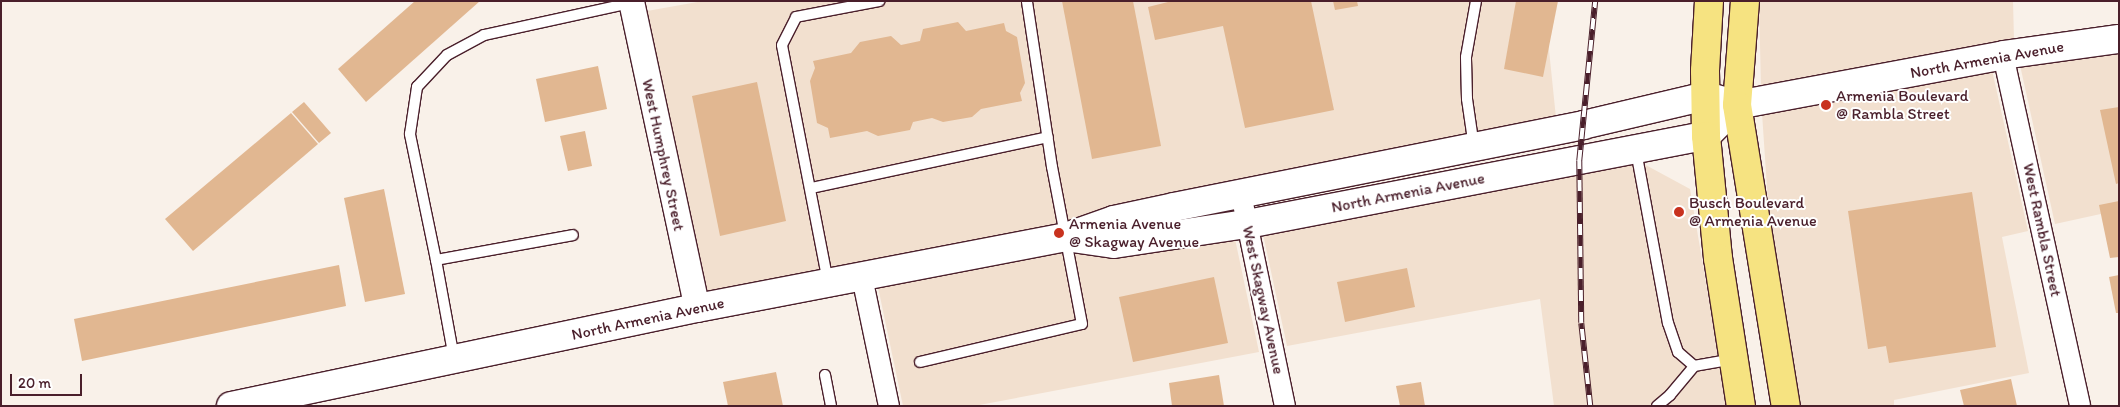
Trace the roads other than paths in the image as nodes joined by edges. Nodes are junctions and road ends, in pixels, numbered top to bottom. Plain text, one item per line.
1 (879, 1) edge
2 (1027, 1) edge
3 (1476, 1) edge
4 (1709, 1) edge
5 (1745, 1) edge
6 (631, 2) edge
7 (2119, 39) edge
8 (2003, 55) junction
9 (1706, 96) junction
10 (1737, 105) junction
11 (1706, 136) junction
12 (1048, 137) junction
13 (1474, 148) junction
14 (1635, 150) junction
15 (811, 188) junction
16 (1241, 194) junction
17 (1247, 224) junction
18 (573, 235) dead end
19 (1066, 237) junction
20 (436, 260) junction
21 (862, 277) junction
22 (828, 284) junction
23 (697, 308) junction
24 (1732, 359) junction
25 (454, 360) junction
26 (920, 362) dead end
27 (1694, 366) junction
28 (825, 374) dead end
29 (287, 400) edge
30 (231, 406) edge
31 (831, 406) edge
32 (889, 406) edge
33 (1285, 406) edge
34 (1657, 406) edge
35 (1741, 406) edge
36 (1786, 406) edge
37 (2080, 406) edge

1 - 15 lane
2 - 12 lane
3 - 13 lane
4 - 9 main road
5 - 10 main road
6 - 20 lane
6 - 23 street, West Humphrey Street
7 - 8 main road, North Armenia Avenue
8 - 10 main road, North Armenia Avenue
8 - 37 street, West Rambla Street
9 - 10 main road, North Armenia Avenue
9 - 11 main road
9 - 13 main road, North Armenia Avenue
10 - 11 main road
10 - 36 main road
11 - 14 main road, North Armenia Avenue
11 - 24 main road
12 - 15 lane
12 - 19 lane
13 - 16 main road, North Armenia Avenue
14 - 17 main road, North Armenia Avenue
14 - 27 lane
15 - 22 lane
16 - 17 street, West Skagway Avenue
16 - 19 main road, North Armenia Avenue
17 - 19 main road, North Armenia Avenue
17 - 33 street, West Skagway Avenue
18 - 20 lane
19 - 21 main road, North Armenia Avenue
19 - 26 lane
20 - 25 lane
21 - 22 main road, North Armenia Avenue
21 - 32 street
22 - 23 main road, North Armenia Avenue
23 - 25 main road, North Armenia Avenue
24 - 27 lane
24 - 35 main road
25 - 29 main road, North Armenia Avenue
27 - 34 lane
28 - 31 lane
29 - 30 main road, North Armenia Avenue

